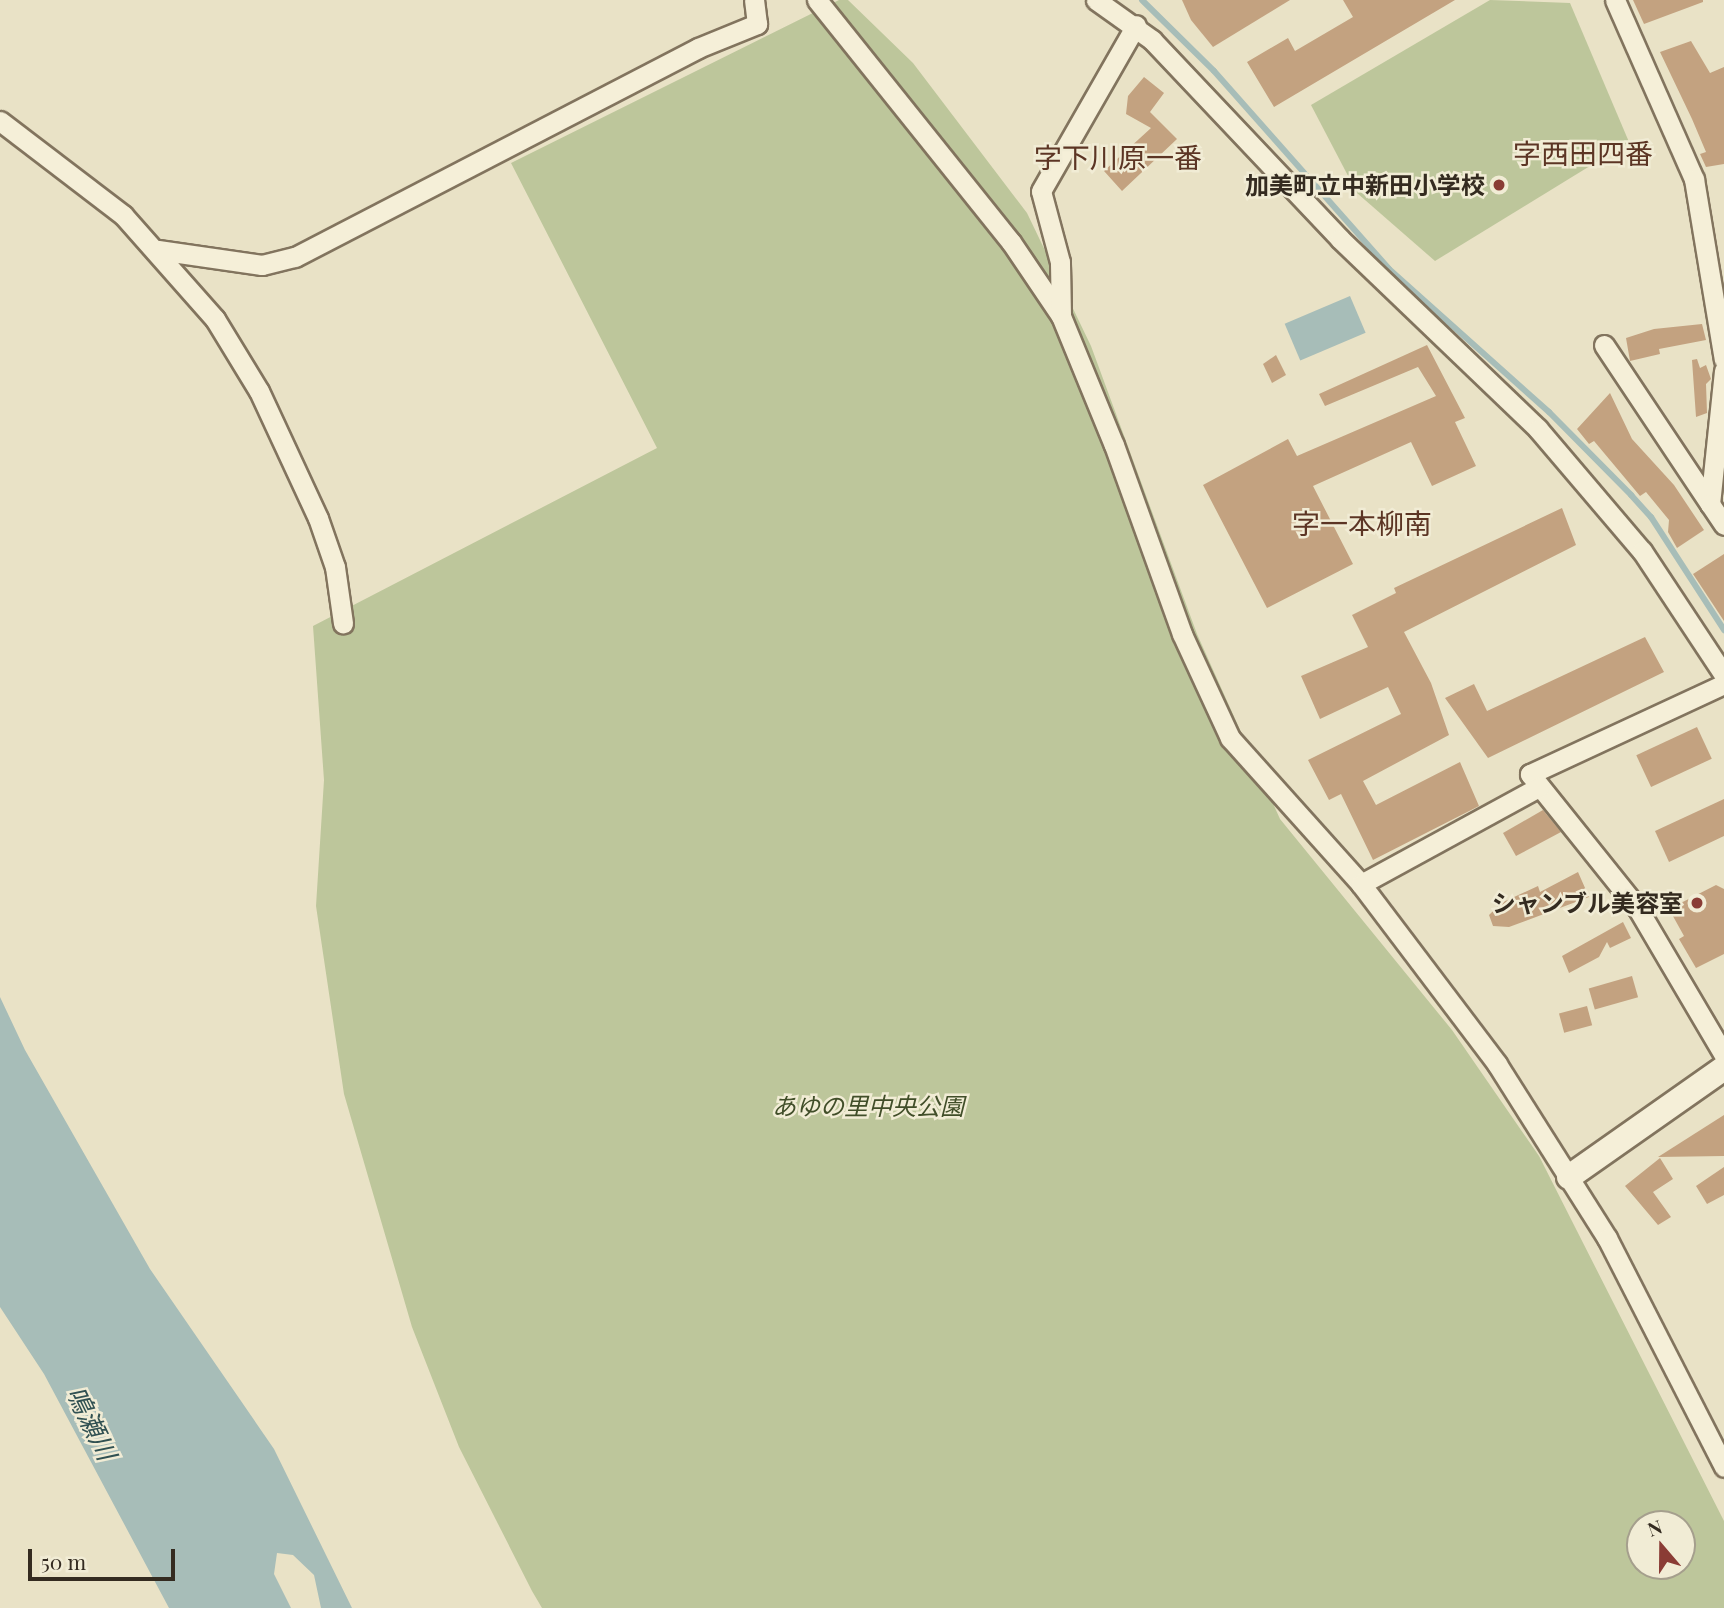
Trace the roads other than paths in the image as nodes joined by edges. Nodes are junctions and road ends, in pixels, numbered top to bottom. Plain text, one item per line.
1 (754, 0) edge
2 (817, 0) edge
3 (1096, 0) edge
4 (1615, 0) edge
5 (1136, 25) junction
6 (0, 121) edge
7 (158, 250) junction
8 (1061, 316) junction
9 (1604, 345) dead end
10 (1724, 360) edge
11 (1724, 371) edge
12 (1710, 504) junction
13 (1724, 524) edge
14 (343, 622) dead end
15 (1724, 675) edge
16 (1724, 684) edge
17 (1539, 787) junction
18 (1361, 884) junction
19 (1724, 1055) edge
20 (1724, 1068) edge
21 (1569, 1177) junction
22 (1724, 1466) edge

1 - 7 street
2 - 8 street
3 - 5 street
4 - 10 street
5 - 8 street
5 - 15 street
6 - 7 street
7 - 14 street
8 - 18 street
9 - 12 street
11 - 12 street
12 - 13 street
16 - 17 street
17 - 18 street
17 - 19 street
18 - 21 street
20 - 21 street
21 - 22 street

